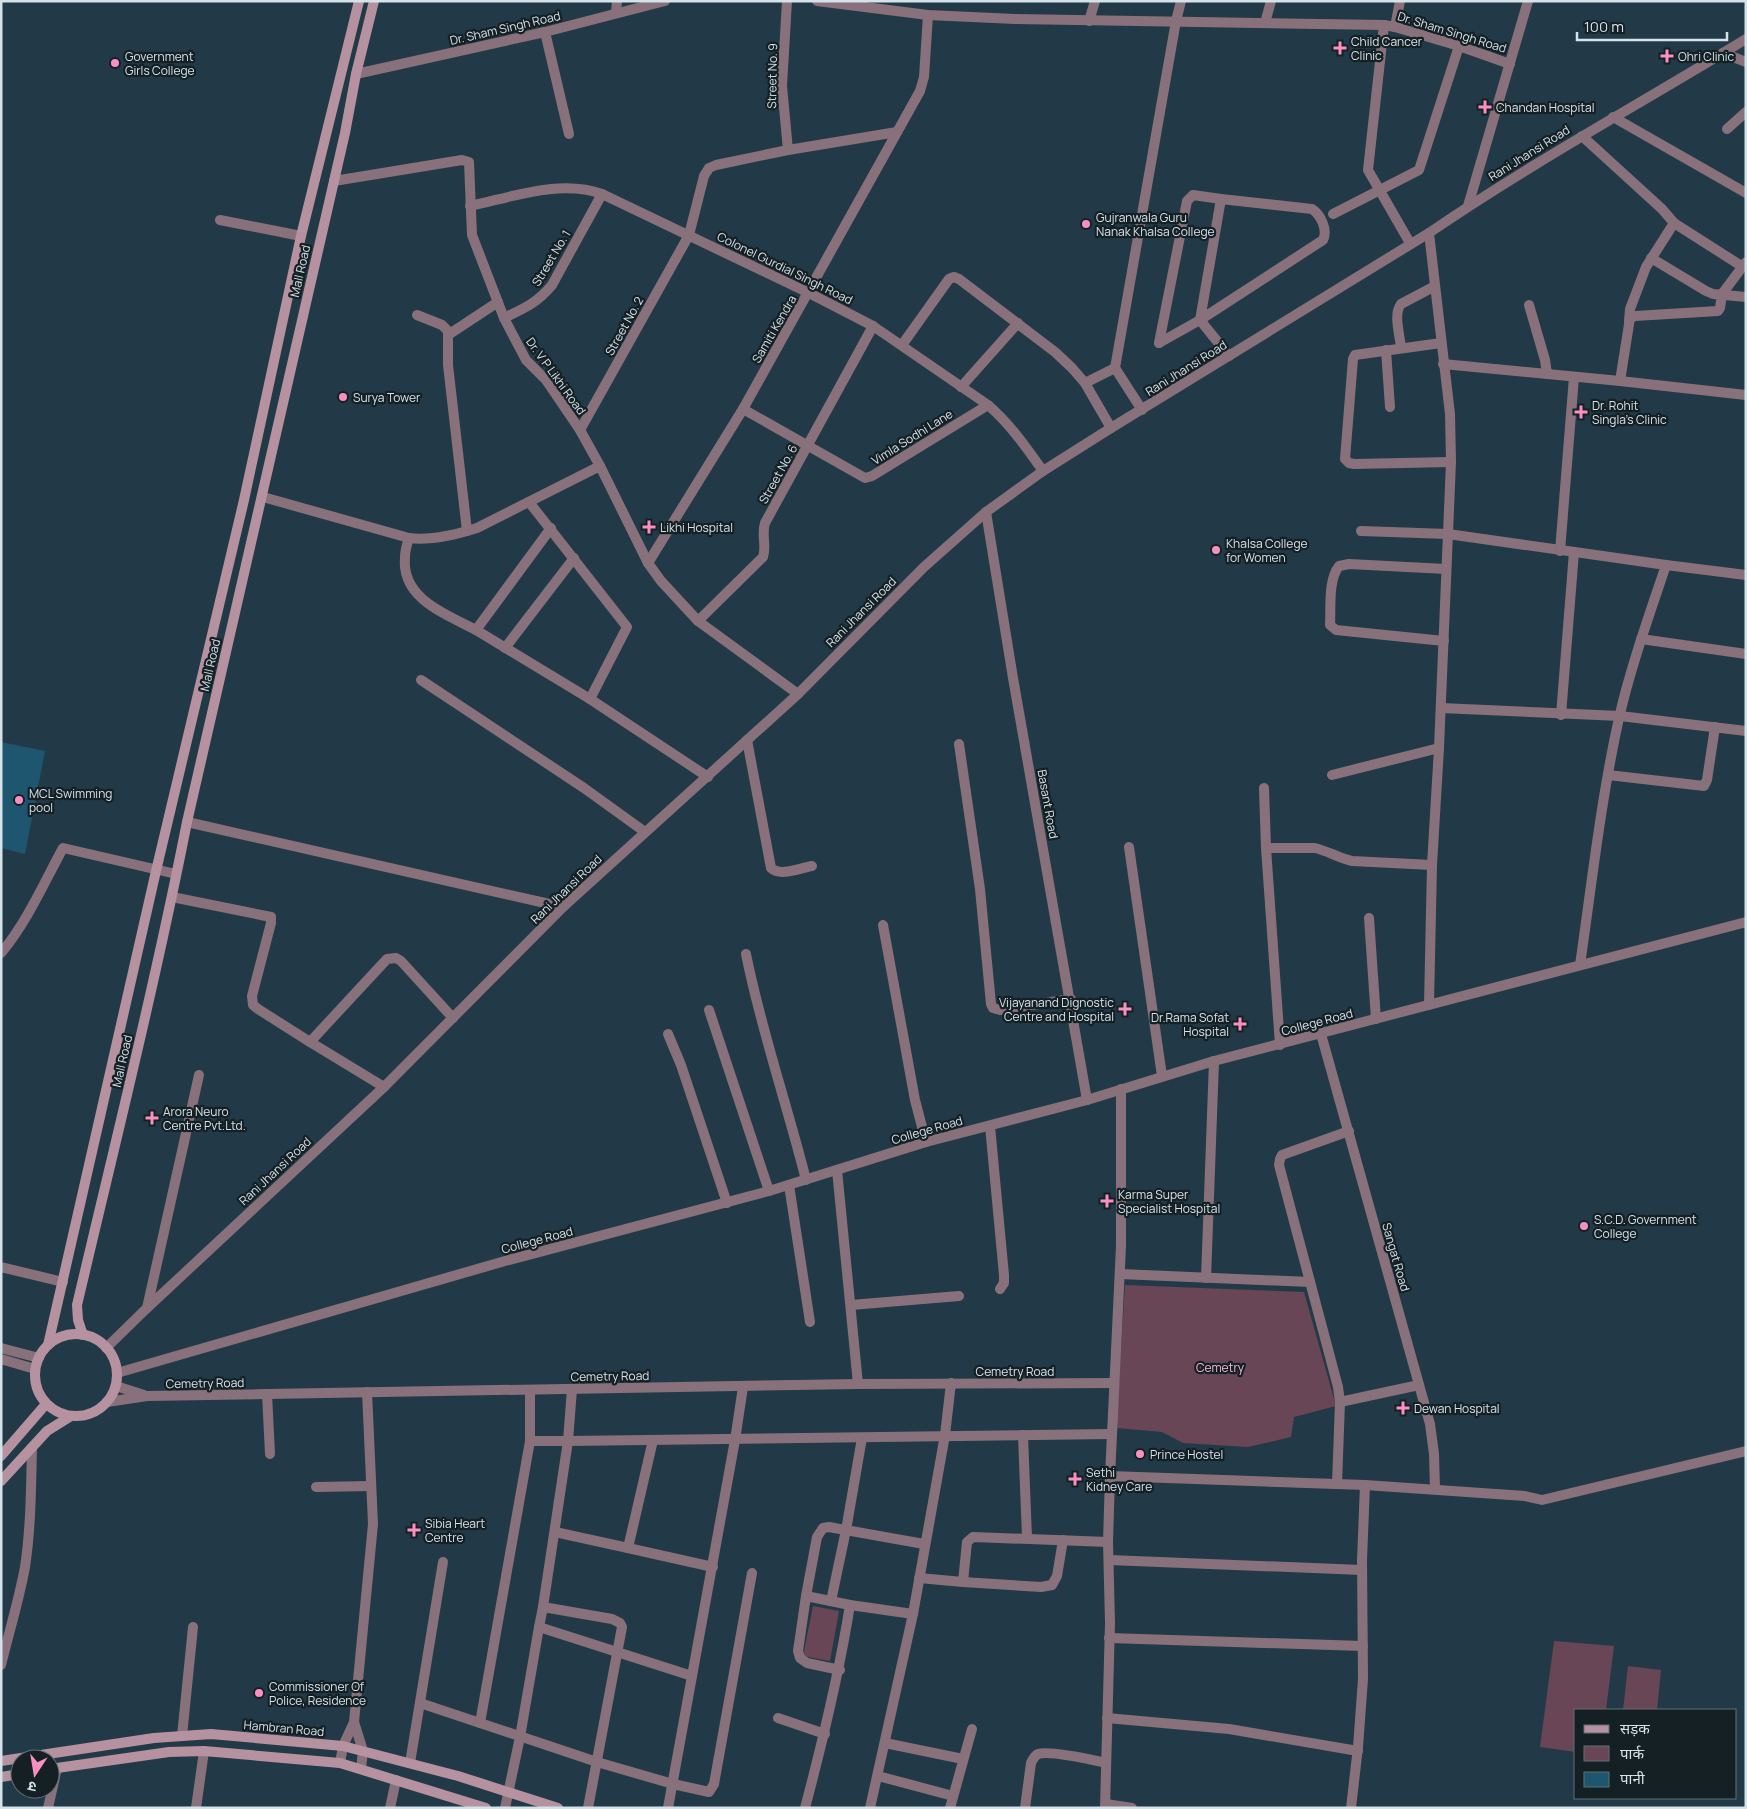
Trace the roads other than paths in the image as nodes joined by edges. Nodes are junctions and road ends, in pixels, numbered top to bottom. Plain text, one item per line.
1 (359, 1) edge
2 (374, 1) edge
3 (617, 1) edge
4 (664, 1) edge
5 (787, 1) edge
6 (817, 1) edge
7 (1095, 1) edge
8 (1181, 1) edge
9 (1271, 1) edge
10 (1400, 1) edge
11 (1528, 1) edge
12 (616, 14) junction
13 (928, 15) junction
14 (1089, 21) junction
15 (1176, 21) junction
16 (1265, 23) junction
17 (1384, 25) junction
18 (1395, 26) junction
19 (545, 32) junction
20 (1746, 39) edge
21 (1459, 46) junction
22 (1723, 53) junction
23 (1746, 62) edge
24 (1510, 64) junction
25 (356, 74) junction
26 (1746, 112) edge
27 (1613, 117) junction
28 (1728, 129) dead end
29 (897, 132) junction
30 (569, 134) dead end
31 (1582, 136) junction
32 (788, 150) junction
33 (334, 181) junction
34 (1380, 191) junction
35 (1746, 193) edge
36 (602, 194) junction
37 (1221, 199) junction
38 (470, 206) junction
39 (1468, 206) junction
40 (1333, 214) dead end
41 (220, 220) dead end
42 (1674, 222) junction
43 (1428, 232) junction
44 (689, 235) junction
45 (301, 236) junction
46 (1410, 243) junction
47 (1651, 258) junction
48 (1744, 264) edge
49 (1435, 286) junction
50 (809, 292) junction
51 (1722, 294) junction
52 (1746, 297) edge
53 (498, 302) junction
54 (1529, 306) dead end
55 (417, 315) dead end
56 (504, 318) junction
57 (1200, 320) junction
58 (1629, 321) junction
59 (1018, 324) junction
60 (873, 326) junction
61 (448, 335) junction
62 (1441, 343) junction
63 (902, 345) junction
64 (1401, 348) junction
65 (1386, 350) junction
66 (1229, 356) junction
67 (1443, 364) junction
68 (1115, 368) junction
69 (1547, 374) junction
70 (1574, 377) junction
71 (1620, 381) junction
72 (1085, 384) junction
73 (961, 387) junction
74 (1746, 395) edge
75 (988, 405) junction
76 (1390, 406) dead end
77 (743, 409) junction
78 (1142, 410) junction
79 (1111, 428) junction
80 (580, 430) junction
81 (808, 446) junction
82 (1451, 462) junction
83 (600, 466) junction
84 (1043, 471) junction
85 (263, 496) junction
86 (529, 502) junction
87 (986, 512) junction
88 (551, 528) junction
89 (467, 531) junction
90 (1361, 531) dead end
91 (1448, 534) junction
92 (409, 538) junction
93 (1560, 551) junction
94 (1574, 552) junction
95 (574, 558) junction
96 (648, 563) junction
97 (1666, 565) junction
98 (1446, 569) junction
99 (1746, 575) edge
100 (698, 621) junction
101 (476, 630) junction
102 (1641, 639) junction
103 (1444, 640) junction
104 (505, 648) junction
105 (1746, 654) edge
106 (421, 680) dead end
107 (798, 694) junction
108 (590, 700) junction
109 (1441, 708) junction
110 (1561, 714) junction
111 (1620, 716) junction
112 (1715, 727) junction
113 (1746, 731) edge
114 (747, 740) junction
115 (959, 744) dead end
116 (1440, 748) junction
117 (1332, 775) dead end
118 (1608, 776) junction
119 (708, 777) junction
120 (1264, 788) dead end
121 (186, 822) junction
122 (645, 832) junction
123 (1129, 847) dead end
124 (1266, 848) junction
125 (1432, 865) junction
126 (812, 866) dead end
127 (156, 870) junction
128 (176, 874) junction
129 (172, 896) junction
130 (563, 908) junction
131 (1369, 918) dead end
132 (1746, 922) edge
133 (883, 925) dead end
134 (1, 953) edge
135 (746, 954) dead end
136 (1580, 965) junction
137 (1070, 999) junction
138 (1429, 1005) junction
139 (709, 1010) dead end
140 (453, 1018) junction
141 (1376, 1019) junction
142 (668, 1034) dead end
143 (1321, 1034) junction
144 (310, 1042) junction
145 (1280, 1045) junction
146 (1214, 1061) junction
147 (199, 1075) dead end
148 (1162, 1076) junction
149 (384, 1087) junction
150 (1121, 1089) junction
151 (1087, 1100) junction
152 (990, 1126) junction
153 (1349, 1131) junction
154 (926, 1142) junction
155 (837, 1170) junction
156 (806, 1180) junction
157 (789, 1185) junction
158 (769, 1191) junction
159 (727, 1202) junction
160 (1, 1267) edge
161 (1120, 1274) junction
162 (1206, 1278) junction
163 (63, 1282) junction
164 (1310, 1282) junction
165 (1000, 1289) dead end
166 (958, 1296) dead end
167 (851, 1305) junction
168 (148, 1308) junction
169 (810, 1322) dead end
170 (83, 1335) junction
171 (48, 1345) junction
172 (1, 1348) edge
173 (106, 1348) junction
174 (38, 1358) junction
175 (1, 1359) edge
176 (35, 1369) junction
177 (117, 1373) junction
178 (951, 1383) junction
179 (1114, 1383) junction
180 (858, 1384) junction
181 (116, 1386) junction
182 (1419, 1386) junction
183 (743, 1387) junction
184 (572, 1389) junction
185 (530, 1390) junction
186 (366, 1392) junction
187 (267, 1394) junction
188 (147, 1396) junction
189 (107, 1402) junction
190 (1340, 1402) junction
191 (46, 1404) junction
192 (70, 1416) junction
193 (1111, 1434) junction
194 (945, 1435) junction
195 (1023, 1435) junction
196 (862, 1438) junction
197 (653, 1440) junction
198 (735, 1440) junction
199 (530, 1441) junction
200 (568, 1441) junction
201 (32, 1447) junction
202 (1746, 1451) edge
203 (270, 1454) dead end
204 (1, 1456) edge
205 (1110, 1476) junction
206 (1, 1481) edge
207 (1336, 1484) junction
208 (1365, 1485) junction
209 (371, 1486) junction
210 (316, 1487) dead end
211 (1435, 1489) junction
212 (846, 1530) junction
213 (554, 1532) junction
214 (1027, 1538) junction
215 (1063, 1540) junction
216 (1108, 1542) junction
217 (924, 1544) junction
218 (628, 1548) junction
219 (1109, 1560) junction
220 (443, 1562) dead end
221 (713, 1566) junction
222 (1362, 1570) junction
223 (752, 1573) dead end
224 (919, 1578) junction
225 (963, 1582) junction
226 (806, 1596) junction
227 (831, 1601) junction
228 (850, 1605) junction
229 (543, 1607) junction
230 (913, 1614) junction
231 (193, 1627) dead end
232 (539, 1627) junction
233 (1109, 1638) junction
234 (1363, 1646) junction
235 (618, 1653) junction
236 (1, 1665) edge
237 (840, 1670) junction
238 (692, 1676) junction
239 (420, 1703) junction
240 (778, 1718) dead end
241 (1107, 1718) junction
242 (354, 1722) junction
243 (480, 1723) junction
244 (972, 1729) dead end
245 (825, 1734) junction
246 (182, 1736) junction
247 (520, 1737) junction
248 (885, 1743) junction
249 (343, 1746) junction
250 (204, 1751) junction
251 (363, 1751) junction
252 (1358, 1751) junction
253 (963, 1759) junction
254 (1, 1762) edge
255 (597, 1762) junction
256 (340, 1763) junction
257 (410, 1763) junction
258 (1106, 1763) junction
259 (60, 1768) edge
260 (361, 1769) junction
261 (878, 1776) junction
262 (396, 1780) junction
263 (672, 1784) junction
264 (509, 1792) junction
265 (953, 1796) junction
266 (1105, 1806) edge
267 (196, 1808) edge
268 (390, 1808) edge
269 (486, 1808) edge
270 (505, 1808) edge
271 (558, 1808) edge
272 (588, 1808) edge
273 (668, 1808) edge
274 (805, 1808) edge
275 (870, 1808) edge
276 (950, 1808) edge
277 (1026, 1808) edge
278 (1132, 1808) edge
279 (1351, 1808) edge

1 - 45 main road, Mall Road
2 - 25 main road, Mall Road
3 - 12 street
4 - 12 street, Dr. Sham Singh Road
5 - 32 street, Street No. 9
6 - 13 street, Dr. Sham Singh Road
7 - 14 street
8 - 15 street
9 - 16 street
10 - 18 street
11 - 24 street
12 - 19 street, Dr. Sham Singh Road
13 - 14 street, Dr. Sham Singh Road
13 - 29 street, Samiti Kendra
14 - 15 street, Dr. Sham Singh Road
15 - 16 street, Dr. Sham Singh Road
15 - 68 street
16 - 17 street, Dr. Sham Singh Road
17 - 18 street, Dr. Sham Singh Road
17 - 34 street
18 - 21 street, Dr. Sham Singh Road
19 - 25 street, Dr. Sham Singh Road
19 - 30 street
20 - 22 street, Rani Jhansi Road
21 - 24 street, Dr. Sham Singh Road
21 - 34 street
22 - 23 street
22 - 27 street, Rani Jhansi Road
24 - 39 street
25 - 33 main road, Mall Road
26 - 28 street
27 - 31 street, Rani Jhansi Road
27 - 35 street
29 - 32 street
29 - 50 street, Samiti Kendra
31 - 39 street, Rani Jhansi Road
31 - 42 street
32 - 44 street, Street No. 2
33 - 38 street, Dr. V P Likhi Road
33 - 85 main road, Mall Road
34 - 40 street
34 - 46 street
36 - 38 street, Colonel Gurdial Singh Road
36 - 44 street, Colonel Gurdial Singh Road
36 - 56 street, Street No. 1
37 - 57 street
37 - 57 street
37 - 57 street
38 - 53 street, Dr. V P Likhi Road
39 - 43 street, Rani Jhansi Road
41 - 45 street
42 - 47 street
42 - 48 street
43 - 46 street, Rani Jhansi Road
43 - 49 street
44 - 50 street, Colonel Gurdial Singh Road
44 - 80 street, Street No. 2
45 - 127 main road, Mall Road
46 - 66 street, Rani Jhansi Road
47 - 51 street
47 - 58 street
48 - 51 street
49 - 62 street
49 - 64 street
50 - 60 street, Colonel Gurdial Singh Road
50 - 77 street, Samiti Kendra
51 - 52 street
51 - 58 street
53 - 56 street, Dr. V P Likhi Road
53 - 61 street
54 - 69 street
55 - 61 street
56 - 80 street, Dr. V P Likhi Road
57 - 66 street
58 - 71 street
59 - 63 street
59 - 72 street
59 - 73 street
60 - 63 street, Colonel Gurdial Singh Road
60 - 81 street, Street No. 6
61 - 89 street
62 - 64 street
62 - 67 street
63 - 73 street, Colonel Gurdial Singh Road
64 - 65 street
65 - 76 street
65 - 82 street
66 - 78 street, Rani Jhansi Road
67 - 69 street
67 - 82 street
68 - 72 street
68 - 78 street
69 - 70 street
70 - 71 street
70 - 93 street
71 - 74 street
72 - 79 street
73 - 75 street, Colonel Gurdial Singh Road
75 - 81 street, Vimla Sodhi Lane
75 - 84 street, Colonel Gurdial Singh Road
77 - 81 street, Vimla Sodhi Lane
77 - 96 street, Samiti Kendra
78 - 79 street, Rani Jhansi Road
79 - 84 street, Rani Jhansi Road
80 - 83 street, Dr. V P Likhi Road
81 - 100 street, Street No. 6
82 - 91 street
83 - 86 street
83 - 96 street, Dr. V P Likhi Road
84 - 87 street, Rani Jhansi Road
85 - 92 street
85 - 121 main road, Mall Road
86 - 88 street
86 - 89 street
87 - 107 street, Rani Jhansi Road
87 - 137 street, Basant Road
88 - 95 street
88 - 101 street
89 - 92 street
90 - 91 street
91 - 93 street
91 - 98 street
92 - 101 street
93 - 94 street
94 - 97 street
94 - 110 street
95 - 104 street
95 - 108 street
96 - 100 street, Dr. V P Likhi Road
97 - 99 street
97 - 102 street
98 - 103 street
98 - 103 street
100 - 107 street, Dr. V P Likhi Road
101 - 104 street
102 - 105 street
102 - 111 street
103 - 109 street
104 - 108 street
106 - 122 street
107 - 114 street, Rani Jhansi Road
108 - 119 street
109 - 110 street
109 - 116 street
110 - 111 street
111 - 112 street
111 - 118 street
112 - 113 street
112 - 118 street
114 - 119 street, Rani Jhansi Road
114 - 126 street
115 - 137 street
116 - 117 street
116 - 125 street
118 - 136 street
119 - 122 street, Rani Jhansi Road
120 - 124 street
121 - 128 main road, Mall Road
121 - 130 street
122 - 130 street, Rani Jhansi Road
123 - 148 street
124 - 125 street
124 - 145 street
125 - 138 street
127 - 128 street
127 - 134 street
127 - 163 main road, Mall Road
128 - 129 main road, Mall Road
129 - 144 street
129 - 170 main road, Mall Road
130 - 140 street, Rani Jhansi Road
131 - 141 street
132 - 136 street, College Road
133 - 154 street
135 - 156 street
136 - 138 street, College Road
137 - 151 street, Basant Road
138 - 141 street, College Road
139 - 158 street
140 - 144 street
140 - 149 street, Rani Jhansi Road
141 - 143 street, College Road
142 - 159 street
143 - 145 street, College Road
143 - 153 street, Sangat Road
144 - 149 street
145 - 146 street, College Road
146 - 148 street, College Road
146 - 162 street
147 - 168 street
148 - 150 street, College Road
149 - 168 street, Rani Jhansi Road
150 - 151 street, College Road
150 - 161 street
151 - 152 street, College Road
152 - 154 street, College Road
152 - 165 street
153 - 164 street
153 - 182 street, Sangat Road
154 - 155 street, College Road
155 - 156 street, College Road
155 - 167 street
156 - 157 street, College Road
157 - 158 street, College Road
157 - 169 street
158 - 159 street, College Road
159 - 177 street, College Road
160 - 163 street
161 - 162 street
161 - 179 street
162 - 164 street
163 - 171 main road, Mall Road
164 - 190 street
166 - 167 street
167 - 180 street
168 - 173 street, Rani Jhansi Road
170 - 171 main road
170 - 173 main road
171 - 174 main road
172 - 174 street
173 - 177 main road
174 - 176 main road
175 - 176 street
176 - 191 main road
177 - 181 main road
178 - 179 street, Cemetry Road
178 - 180 street, Cemetry Road
178 - 194 street
179 - 193 street
180 - 183 street, Cemetry Road
181 - 188 street
181 - 189 main road
182 - 190 street
182 - 211 street, Sangat Road
183 - 184 street, Cemetry Road
183 - 198 street
184 - 185 street, Cemetry Road
184 - 200 street
185 - 186 street, Cemetry Road
185 - 199 street
186 - 187 street, Cemetry Road
186 - 209 street
187 - 188 street, Cemetry Road
187 - 203 street
188 - 189 street, Cemetry Road
189 - 192 main road
190 - 207 street
191 - 192 main road
191 - 204 main road
192 - 201 main road
193 - 195 street
193 - 205 street
194 - 195 street
194 - 196 street
194 - 217 street
195 - 214 street
196 - 198 street
196 - 212 street
197 - 198 street
197 - 200 street
197 - 218 street
198 - 221 street
199 - 200 street
199 - 243 street
200 - 213 street
201 - 206 main road
201 - 236 street
202 - 211 street
205 - 207 street
205 - 216 street
207 - 208 street
208 - 211 street
208 - 222 street
209 - 210 street
209 - 242 street
212 - 217 street
212 - 226 street
212 - 227 street
213 - 218 street
213 - 229 street
214 - 215 street
214 - 225 street
215 - 216 street
215 - 225 street
216 - 219 street
217 - 224 street
218 - 221 street
219 - 222 street
219 - 233 street
220 - 239 street
221 - 238 street
222 - 234 street
223 - 263 street
224 - 225 street
224 - 230 street
226 - 227 street
226 - 237 street
227 - 228 street
228 - 230 street
228 - 237 street
229 - 232 street
229 - 235 street
230 - 248 street
231 - 246 street
232 - 235 street
232 - 247 street
233 - 234 street
233 - 241 street
234 - 252 street
235 - 238 street
235 - 255 street
237 - 245 street
238 - 263 street
239 - 243 street
239 - 257 street
240 - 245 street
241 - 252 street
241 - 258 street
242 - 249 street
242 - 251 street
243 - 247 street
244 - 253 street
245 - 274 street
246 - 249 main road, Hambran Road
246 - 254 main road, Hambran Road
247 - 255 street
247 - 264 street
248 - 253 street
248 - 261 street
249 - 251 main road, Hambran Road
249 - 256 street
250 - 256 main road
250 - 259 main road
250 - 267 street
251 - 257 main road, Hambran Road
251 - 260 street
252 - 279 street
253 - 265 street
255 - 263 street
255 - 272 street
256 - 260 main road
257 - 264 main road, Hambran Road
258 - 266 street
258 - 277 street
260 - 262 main road
261 - 265 street
261 - 275 street
262 - 268 street
262 - 269 main road
263 - 273 street
264 - 270 street
264 - 271 main road, Hambran Road
265 - 276 street
266 - 278 street

